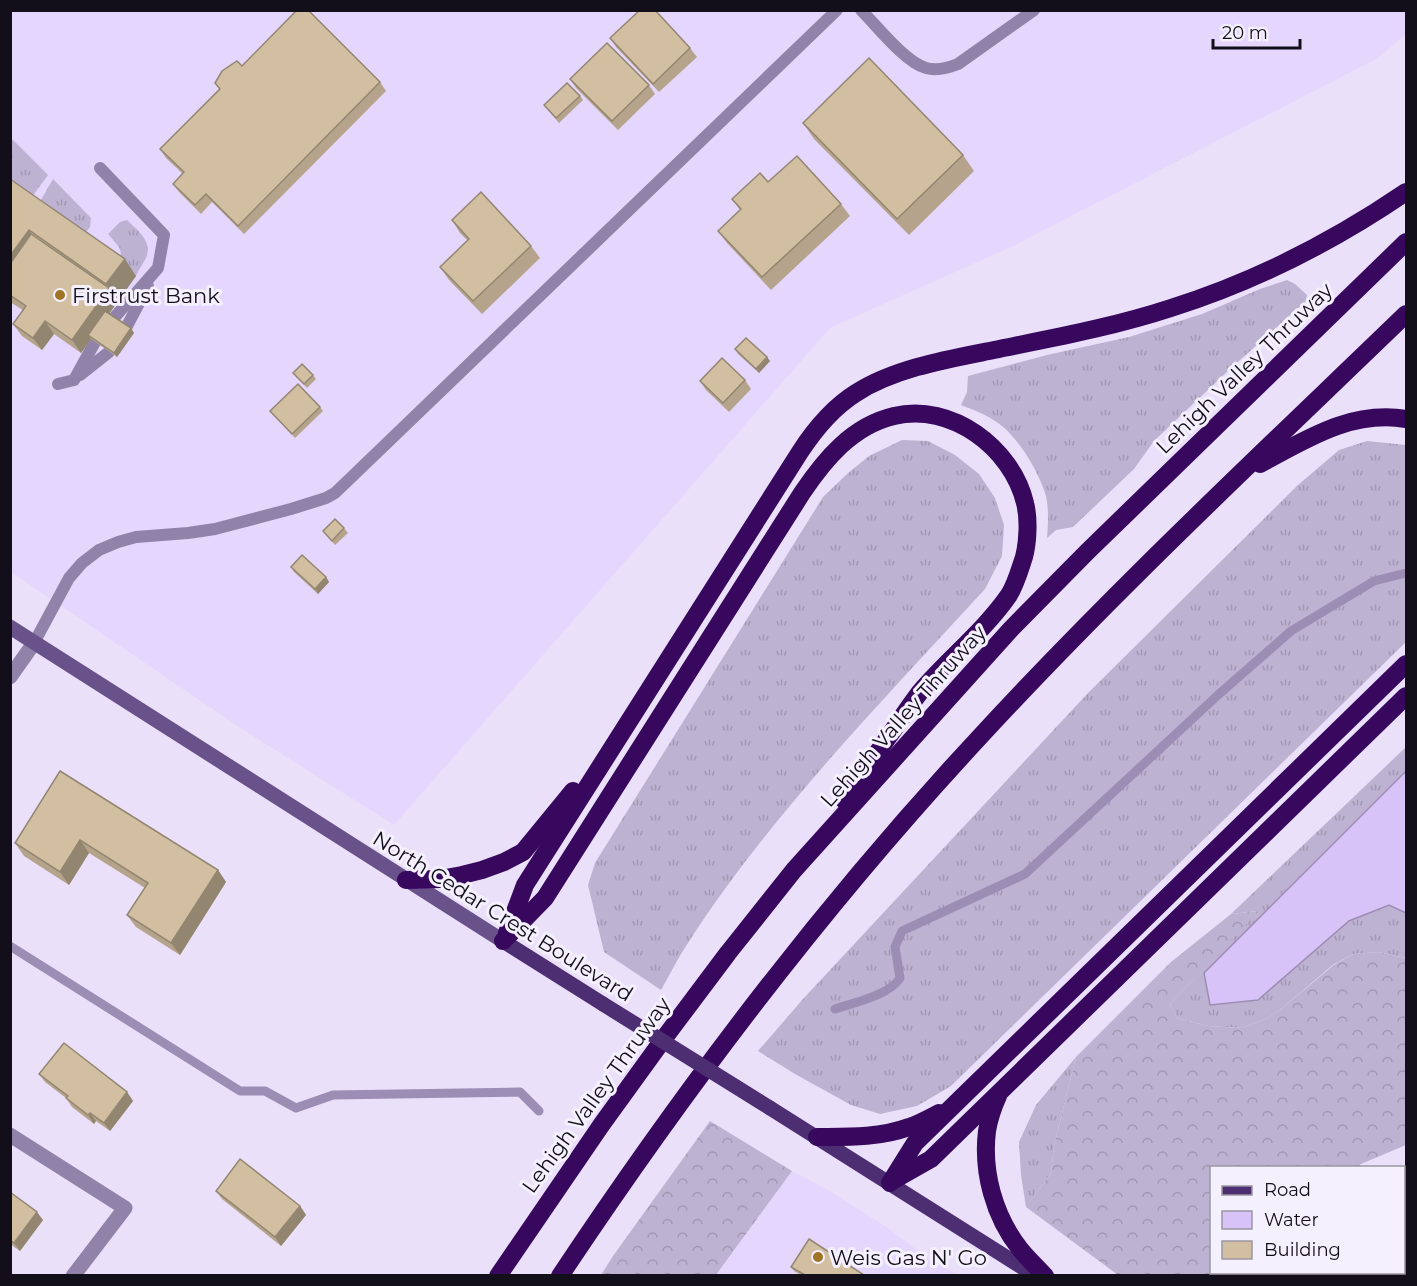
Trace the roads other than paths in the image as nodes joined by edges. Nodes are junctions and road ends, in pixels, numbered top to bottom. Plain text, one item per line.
1 (837, 10) edge
2 (861, 10) edge
3 (1034, 10) edge
4 (100, 168) dead end
5 (1407, 192) edge
6 (1407, 242) edge
7 (158, 268) junction
8 (1407, 314) edge
9 (113, 319) edge
10 (126, 327) edge
11 (95, 342) edge
12 (109, 352) edge
13 (74, 380) junction
14 (58, 384) dead end
15 (1407, 419) edge
16 (1240, 475) junction
17 (10, 627) edge
18 (34, 643) junction
19 (1407, 664) edge
20 (10, 677) edge
21 (1407, 696) edge
22 (624, 729) junction
23 (794, 870) junction
24 (406, 880) junction
25 (503, 942) junction
26 (999, 1093) junction
27 (954, 1106) junction
28 (10, 1135) edge
29 (817, 1137) junction
30 (890, 1183) junction
31 (73, 1275) edge
32 (498, 1275) edge
33 (560, 1275) edge
34 (1036, 1275) edge
35 (1045, 1275) edge

1 - 18 lane
2 - 3 lane
4 - 7 lane
5 - 22 highway
6 - 23 highway, Lehigh Valley Thruway
7 - 9 lane
7 - 10 lane
8 - 16 highway
11 - 13 lane
12 - 13 lane
13 - 14 lane
15 - 16 highway
16 - 33 highway
17 - 18 main road, North Cedar Crest Boulevard
18 - 20 street
18 - 24 main road, North Cedar Crest Boulevard
19 - 27 highway
21 - 26 highway
22 - 24 highway
22 - 25 highway
23 - 25 highway
23 - 32 highway, Lehigh Valley Thruway
24 - 25 main road, North Cedar Crest Boulevard
25 - 29 main road, North Cedar Crest Boulevard, bridge
26 - 30 highway
26 - 35 highway
27 - 29 highway
27 - 30 highway
28 - 31 street
29 - 30 main road, North Cedar Crest Boulevard
30 - 34 main road, North Cedar Crest Boulevard

